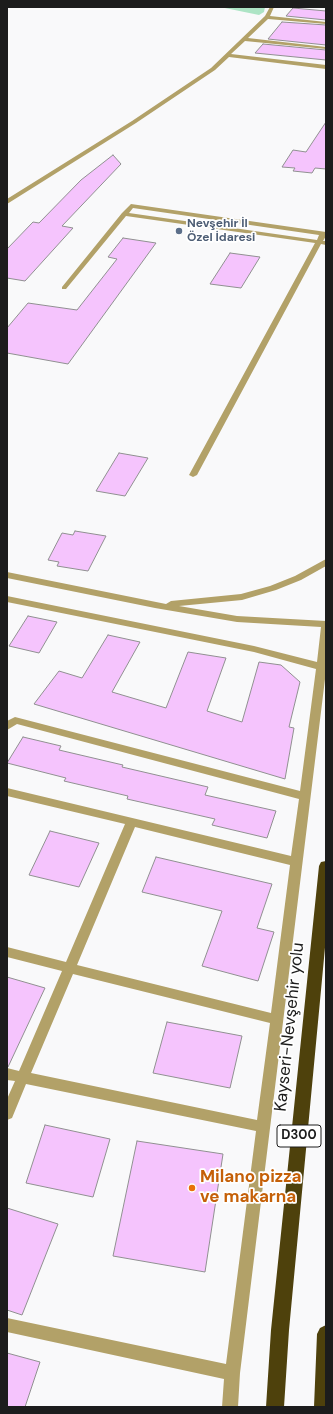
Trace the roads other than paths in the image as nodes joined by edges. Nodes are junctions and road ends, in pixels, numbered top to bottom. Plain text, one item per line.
1 (272, 7) edge
2 (267, 17) junction
3 (326, 23) edge
4 (244, 39) junction
5 (326, 48) edge
6 (227, 55) junction
7 (326, 66) edge
8 (7, 202) edge
9 (124, 214) junction
10 (325, 234) edge
11 (323, 242) edge
12 (64, 288) dead end
13 (193, 475) dead end
14 (326, 562) edge
15 (7, 575) edge
16 (7, 599) edge
17 (155, 605) junction
18 (326, 625) edge
19 (324, 667) edge
20 (7, 726) edge
21 (7, 792) edge
22 (304, 796) junction
23 (131, 823) junction
24 (297, 862) junction
25 (326, 866) edge
26 (7, 952) edge
27 (69, 968) junction
28 (277, 1020) junction
29 (7, 1074) edge
30 (21, 1078) junction
31 (7, 1114) edge
32 (263, 1127) junction
33 (7, 1325) edge
34 (326, 1334) edge
35 (232, 1373) junction
36 (230, 1407) edge
37 (275, 1407) edge
38 (323, 1407) edge

1 - 2 street
2 - 3 street
2 - 4 street
4 - 5 street
4 - 6 street
6 - 7 street
6 - 8 street
9 - 10 street
9 - 11 street
9 - 12 street
10 - 11 street
11 - 13 street
14 - 17 street
15 - 17 street
16 - 19 street
17 - 18 street
18 - 19 street
19 - 22 street
20 - 22 street
21 - 23 street
22 - 24 street
23 - 24 street
23 - 27 street
24 - 28 street
25 - 37 highway, Kayseri-Nevşehir yolu / D300
26 - 27 street
27 - 28 street
27 - 30 street
28 - 32 street
29 - 30 street
30 - 31 street
30 - 32 street
32 - 35 street
33 - 35 street
34 - 38 highway
35 - 36 street

